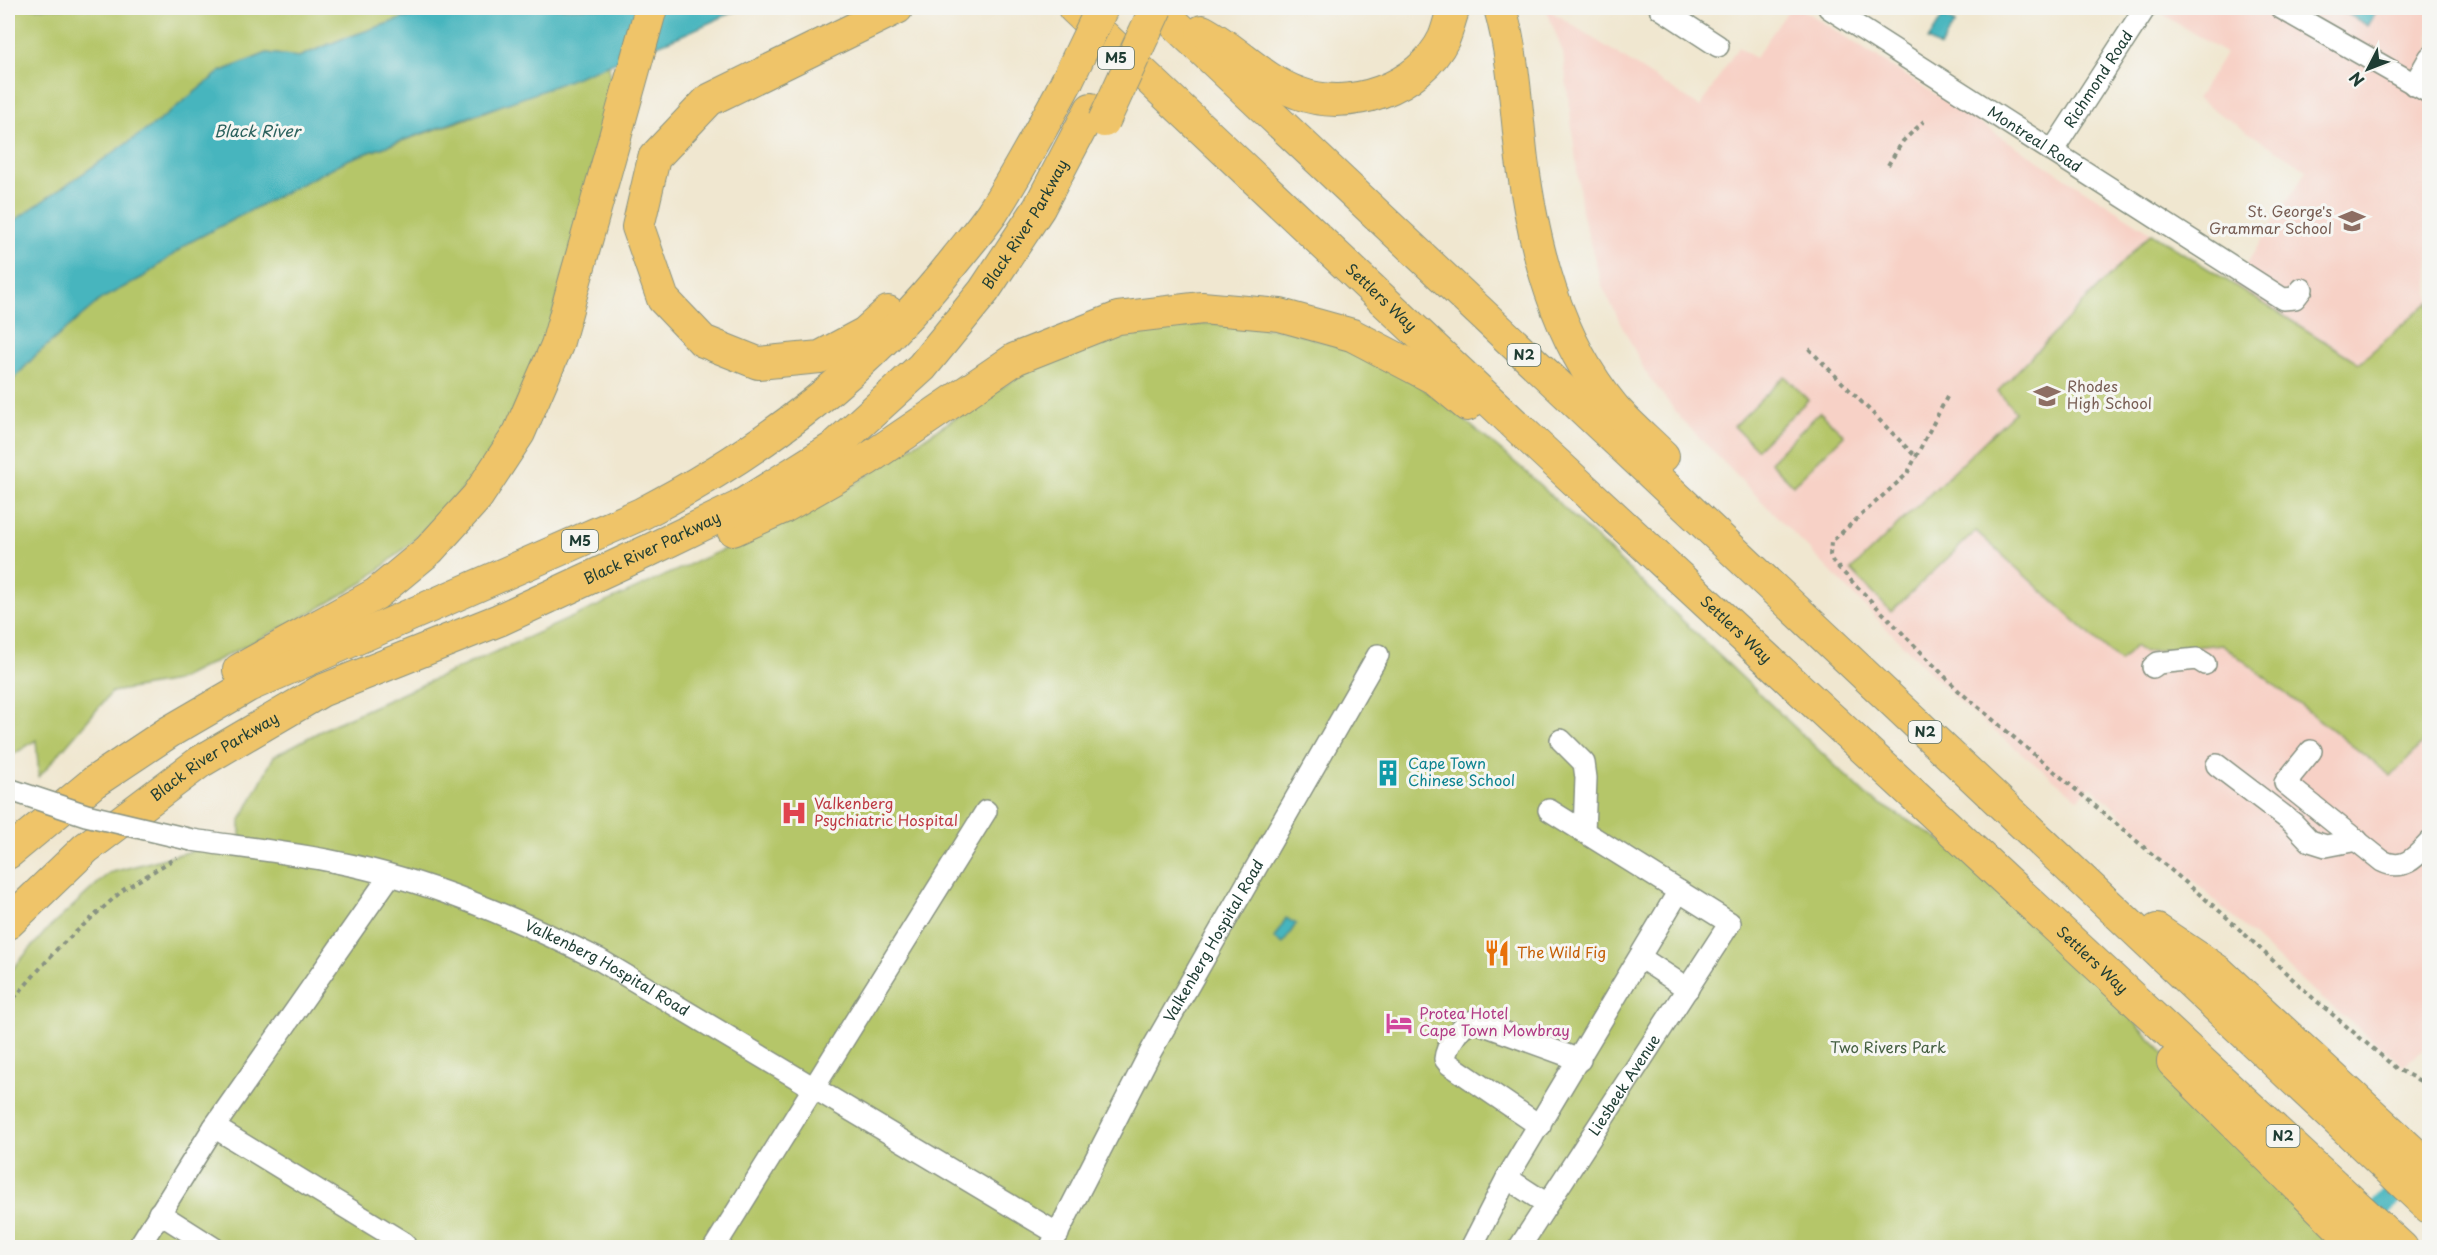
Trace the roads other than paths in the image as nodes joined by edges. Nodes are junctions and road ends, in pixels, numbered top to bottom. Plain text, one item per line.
1 (651, 8) edge
2 (897, 8) edge
3 (1052, 8) edge
4 (1074, 8) edge
5 (1102, 8) edge
6 (1154, 8) edge
7 (1454, 8) edge
8 (1500, 8) edge
9 (1660, 8) edge
10 (1829, 8) edge
11 (2145, 8) edge
12 (2281, 8) edge
13 (1718, 46) dead end
14 (2430, 57) edge
15 (1156, 85) junction
16 (2422, 89) edge
17 (1049, 114) junction
18 (2054, 150) junction
19 (2302, 289) dead end
20 (1541, 449) junction
21 (1767, 583) junction
22 (499, 620) junction
23 (1378, 655) dead end
24 (2205, 664) dead end
25 (2153, 667) dead end
26 (1561, 740) dead end
27 (2311, 751) dead end
28 (2217, 765) dead end
29 (8, 789) edge
30 (1549, 810) dead end
31 (986, 811) dead end
32 (1584, 832) junction
33 (2357, 840) junction
34 (2430, 842) edge
35 (10, 850) edge
36 (389, 876) junction
37 (2007, 880) junction
38 (2083, 880) junction
39 (1679, 891) junction
40 (8, 923) edge
41 (1641, 958) junction
42 (1688, 989) junction
43 (1580, 1060) junction
44 (814, 1087) junction
45 (1540, 1126) junction
46 (214, 1127) junction
47 (2430, 1167) edge
48 (1507, 1178) junction
49 (1547, 1204) junction
50 (2430, 1208) edge
51 (159, 1214) junction
52 (1054, 1241) edge
53 (404, 1243) dead end
54 (138, 1248) edge
55 (214, 1248) edge
56 (714, 1248) edge
57 (1471, 1248) edge
58 (1519, 1248) edge
59 (2360, 1248) edge
60 (2402, 1248) edge

1 - 35 highway
2 - 17 highway
3 - 15 highway
4 - 15 highway, Settlers Way / N2
5 - 17 highway, M5, bridge
6 - 7 highway
6 - 21 highway, N2
6 - 22 highway, Black River Parkway / M5
8 - 21 highway
9 - 13 street
10 - 18 street, Montreal Road
11 - 18 street, Richmond Road
12 - 16 street
14 - 16 street
15 - 20 highway, Settlers Way / N2
17 - 35 highway, M5
18 - 19 street, Montreal Road
20 - 22 highway
20 - 37 highway, Settlers Way / N2
21 - 38 highway, N2
22 - 40 highway, Black River Parkway / M5
23 - 52 street, Valkenberg Hospital Road
24 - 25 street
26 - 32 street
27 - 33 street
28 - 33 street
29 - 36 street, Valkenberg Hospital Road, bridge
30 - 32 street
31 - 44 street
32 - 39 street
33 - 34 street
36 - 44 street, Valkenberg Hospital Road
36 - 46 street
37 - 59 highway
37 - 60 highway, Settlers Way / N2
38 - 47 highway
38 - 50 highway, N2
39 - 41 street
39 - 42 street, Liesbeek Avenue
41 - 42 street
41 - 43 street
42 - 49 street, Liesbeek Avenue
43 - 45 street
43 - 45 street
44 - 52 street, Valkenberg Hospital Road
44 - 56 street
45 - 48 street
46 - 51 street
46 - 53 street
48 - 49 street
48 - 57 street
49 - 58 street, Liesbeek Avenue
51 - 54 street
51 - 55 street

